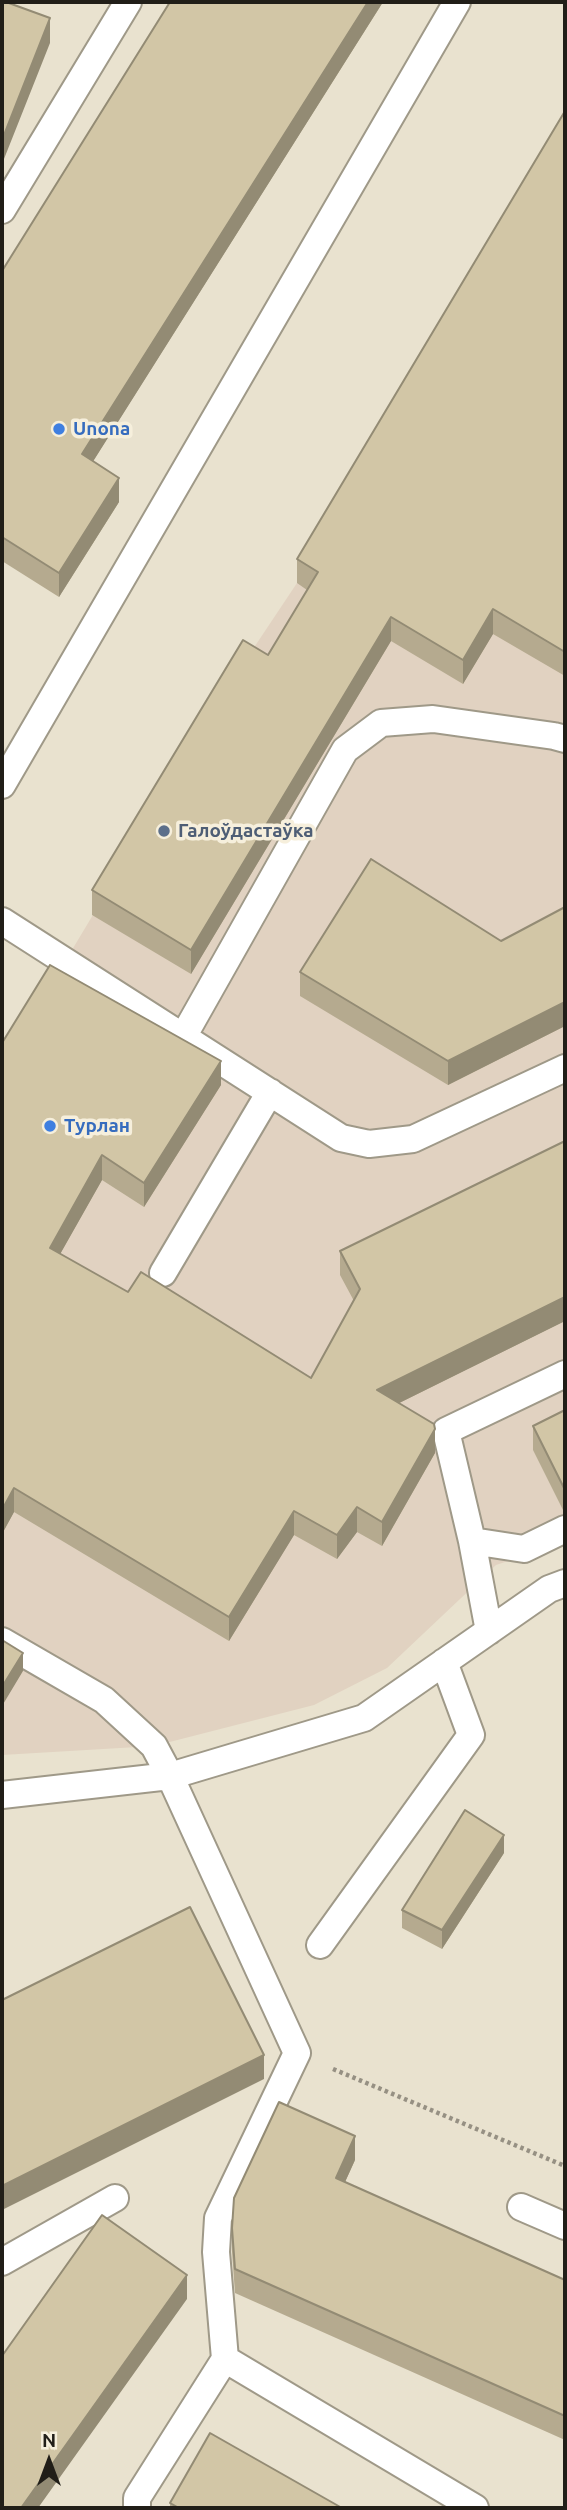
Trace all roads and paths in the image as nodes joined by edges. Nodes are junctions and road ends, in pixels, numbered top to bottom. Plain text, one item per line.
1 (128, 2) edge
2 (457, 2) edge
3 (2, 211) edge
4 (565, 739) edge
5 (2, 785) edge
6 (2, 921) edge
7 (183, 1037) junction
8 (565, 1068) edge
9 (270, 1092) junction
10 (163, 1273) dead end
11 (565, 1374) edge
12 (565, 1529) edge
13 (472, 1541) junction
14 (565, 1583) edge
15 (489, 1631) junction
16 (2, 1641) edge
17 (444, 1662) junction
18 (170, 1776) junction
19 (2, 1795) edge
20 (320, 1945) dead end
21 (297, 2053) junction
22 (565, 2166) edge
23 (115, 2199) dead end
24 (521, 2207) dead end
25 (565, 2226) edge
26 (2, 2262) edge
27 (225, 2359) junction
28 (137, 2508) edge
29 (475, 2508) edge

1 - 3 lane
2 - 5 lane
4 - 7 lane
6 - 7 lane
7 - 9 lane
8 - 9 lane
9 - 10 lane
11 - 13 lane
12 - 13 lane
13 - 15 lane
14 - 15 lane
15 - 17 lane
16 - 18 lane
17 - 18 lane
17 - 20 lane
18 - 19 lane
18 - 21 lane
21 - 22 path
21 - 27 lane
23 - 26 lane
24 - 25 lane
27 - 28 lane
27 - 29 lane

